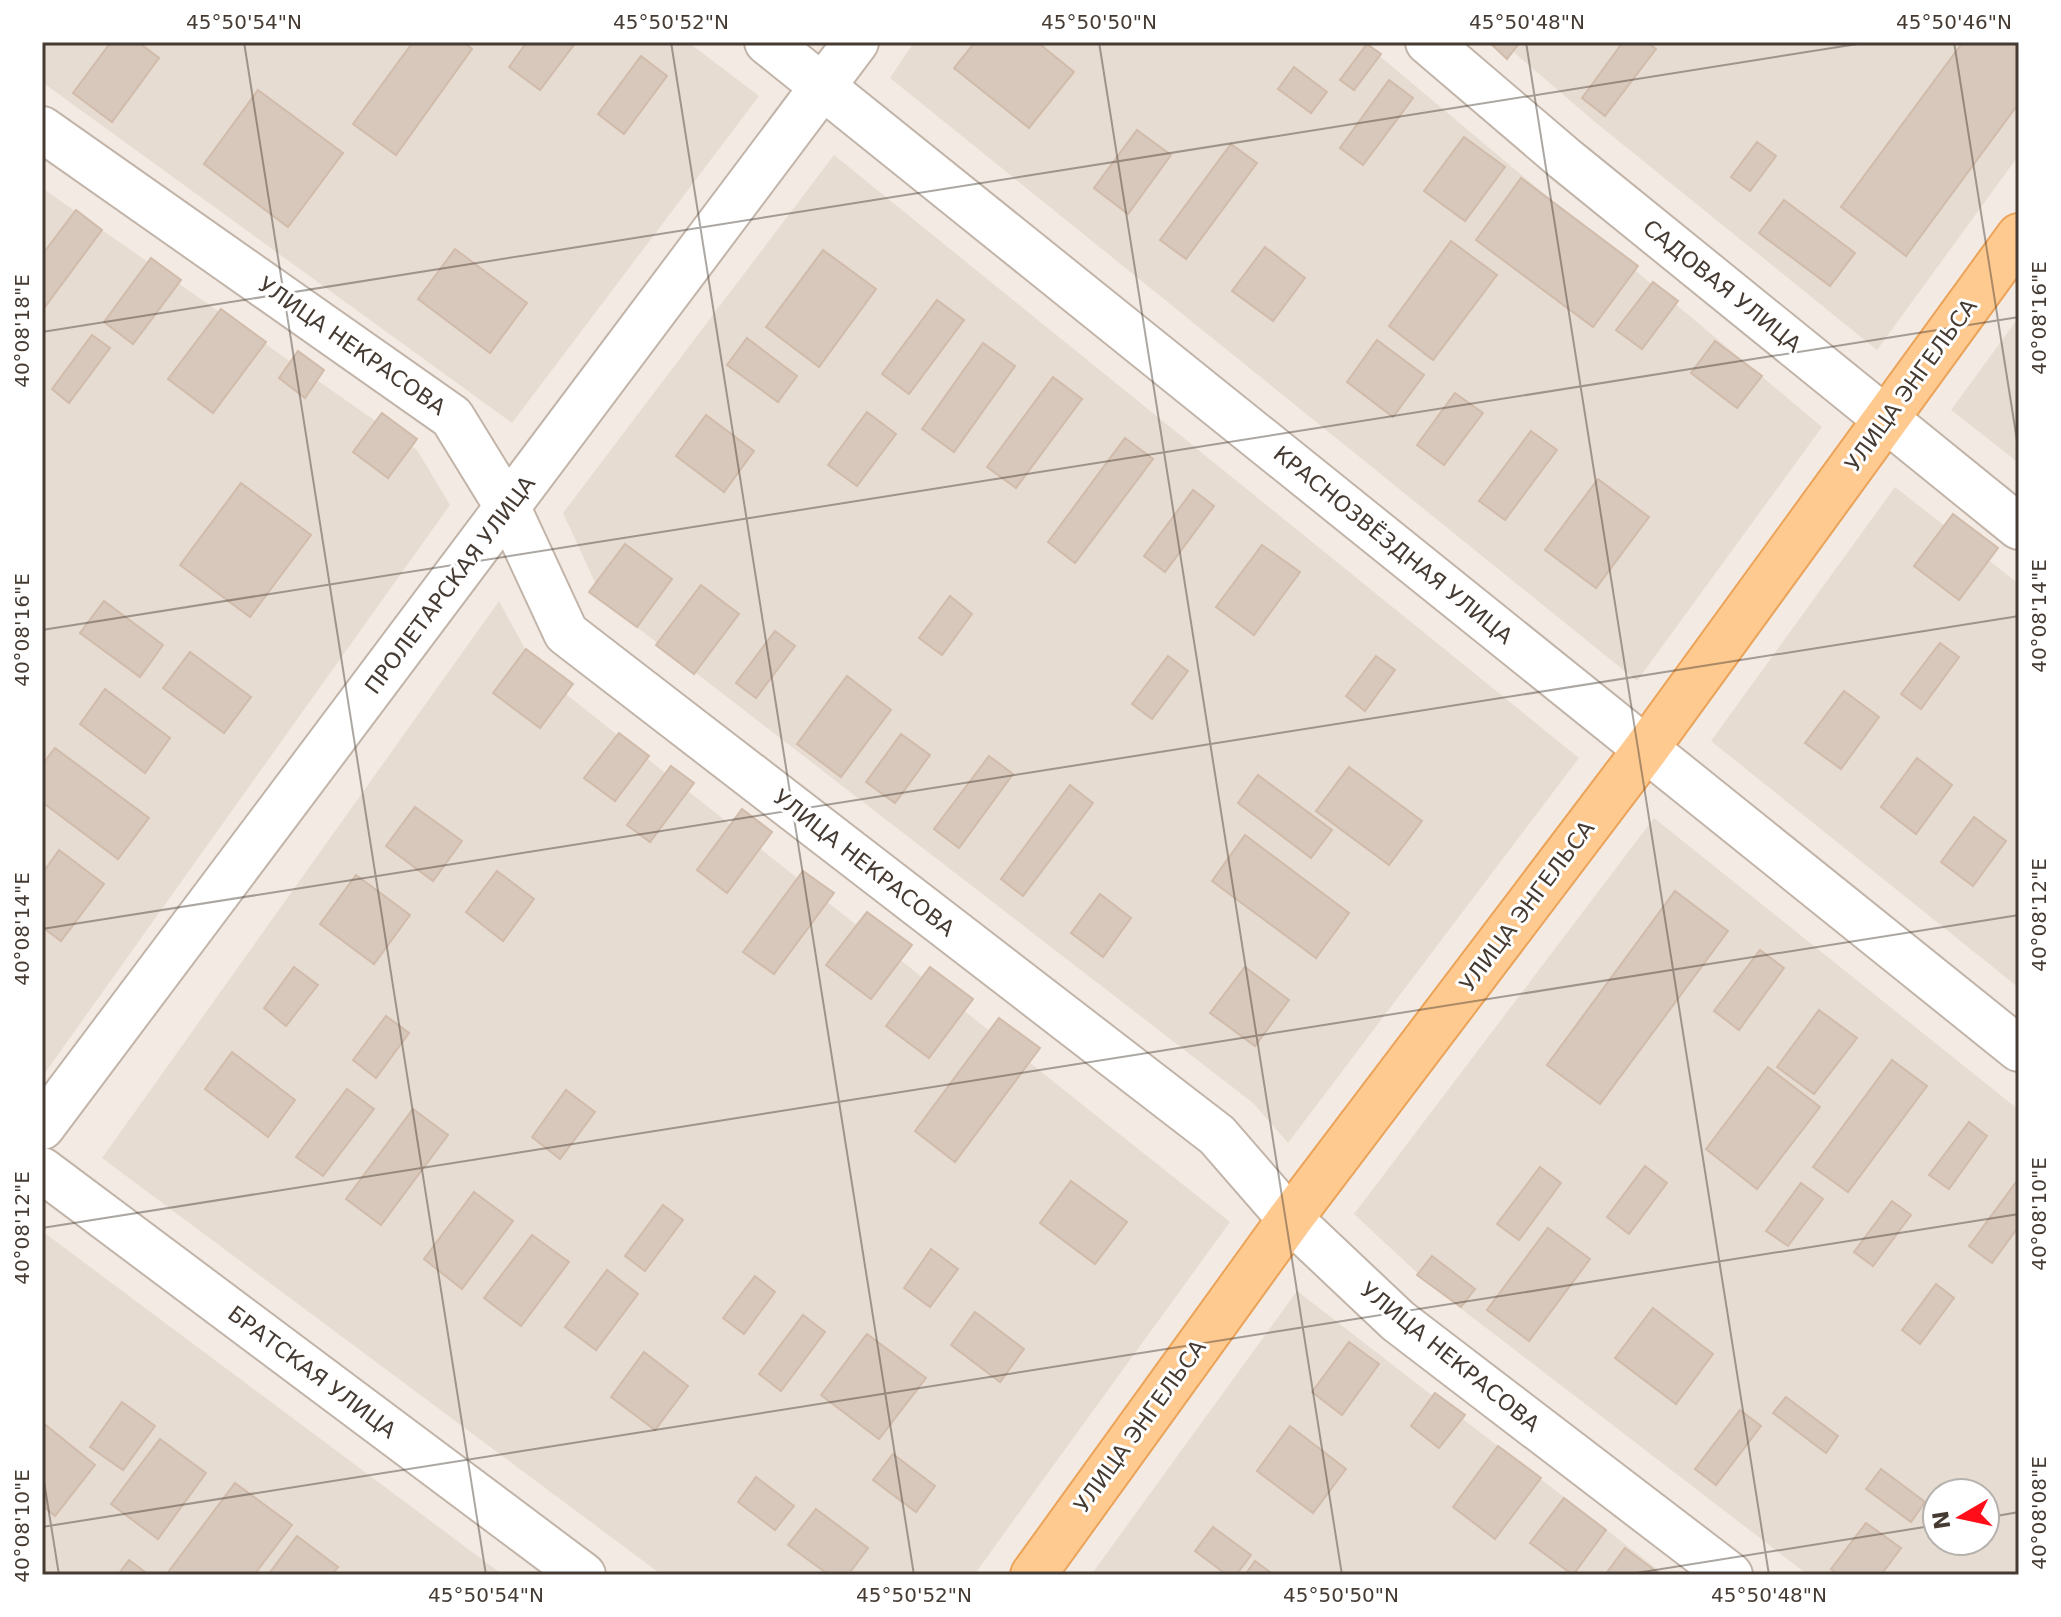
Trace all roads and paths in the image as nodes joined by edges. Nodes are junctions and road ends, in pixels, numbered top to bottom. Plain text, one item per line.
1 (767, 42) edge
2 (856, 42) edge
3 (1428, 42) edge
4 (825, 87) junction
5 (42, 129) edge
6 (2019, 236) edge
7 (1887, 419) junction
8 (508, 508) junction
9 (2019, 527) edge
10 (1646, 749) junction
11 (2019, 1049) edge
12 (42, 1127) edge
13 (42, 1170) edge
14 (1290, 1219) junction
15 (583, 1575) edge
16 (1033, 1575) edge
17 (1730, 1575) edge

1 - 4 street, КРАСНОЗВЁЗДНАЯ УЛИЦА
2 - 4 street, ПРОЛЕТАРСКАЯ УЛИЦА
3 - 7 street, САДОВАЯ УЛИЦА
4 - 8 street, ПРОЛЕТАРСКАЯ УЛИЦА
4 - 10 street, КРАСНОЗВЁЗДНАЯ УЛИЦА
5 - 8 street, УЛИЦА НЕКРАСОВА
6 - 7 main road, УЛИЦА ЭНГЕЛЬСА
7 - 9 street, САДОВАЯ УЛИЦА
7 - 10 main road, УЛИЦА ЭНГЕЛЬСА
8 - 12 street, ПРОЛЕТАРСКАЯ УЛИЦА
8 - 14 street, УЛИЦА НЕКРАСОВА
10 - 11 street, КРАСНОЗВЁЗДНАЯ УЛИЦА
10 - 14 main road, УЛИЦА ЭНГЕЛЬСА
13 - 15 street, БРАТСКАЯ УЛИЦА
14 - 16 main road, УЛИЦА ЭНГЕЛЬСА
14 - 17 street, УЛИЦА НЕКРАСОВА

